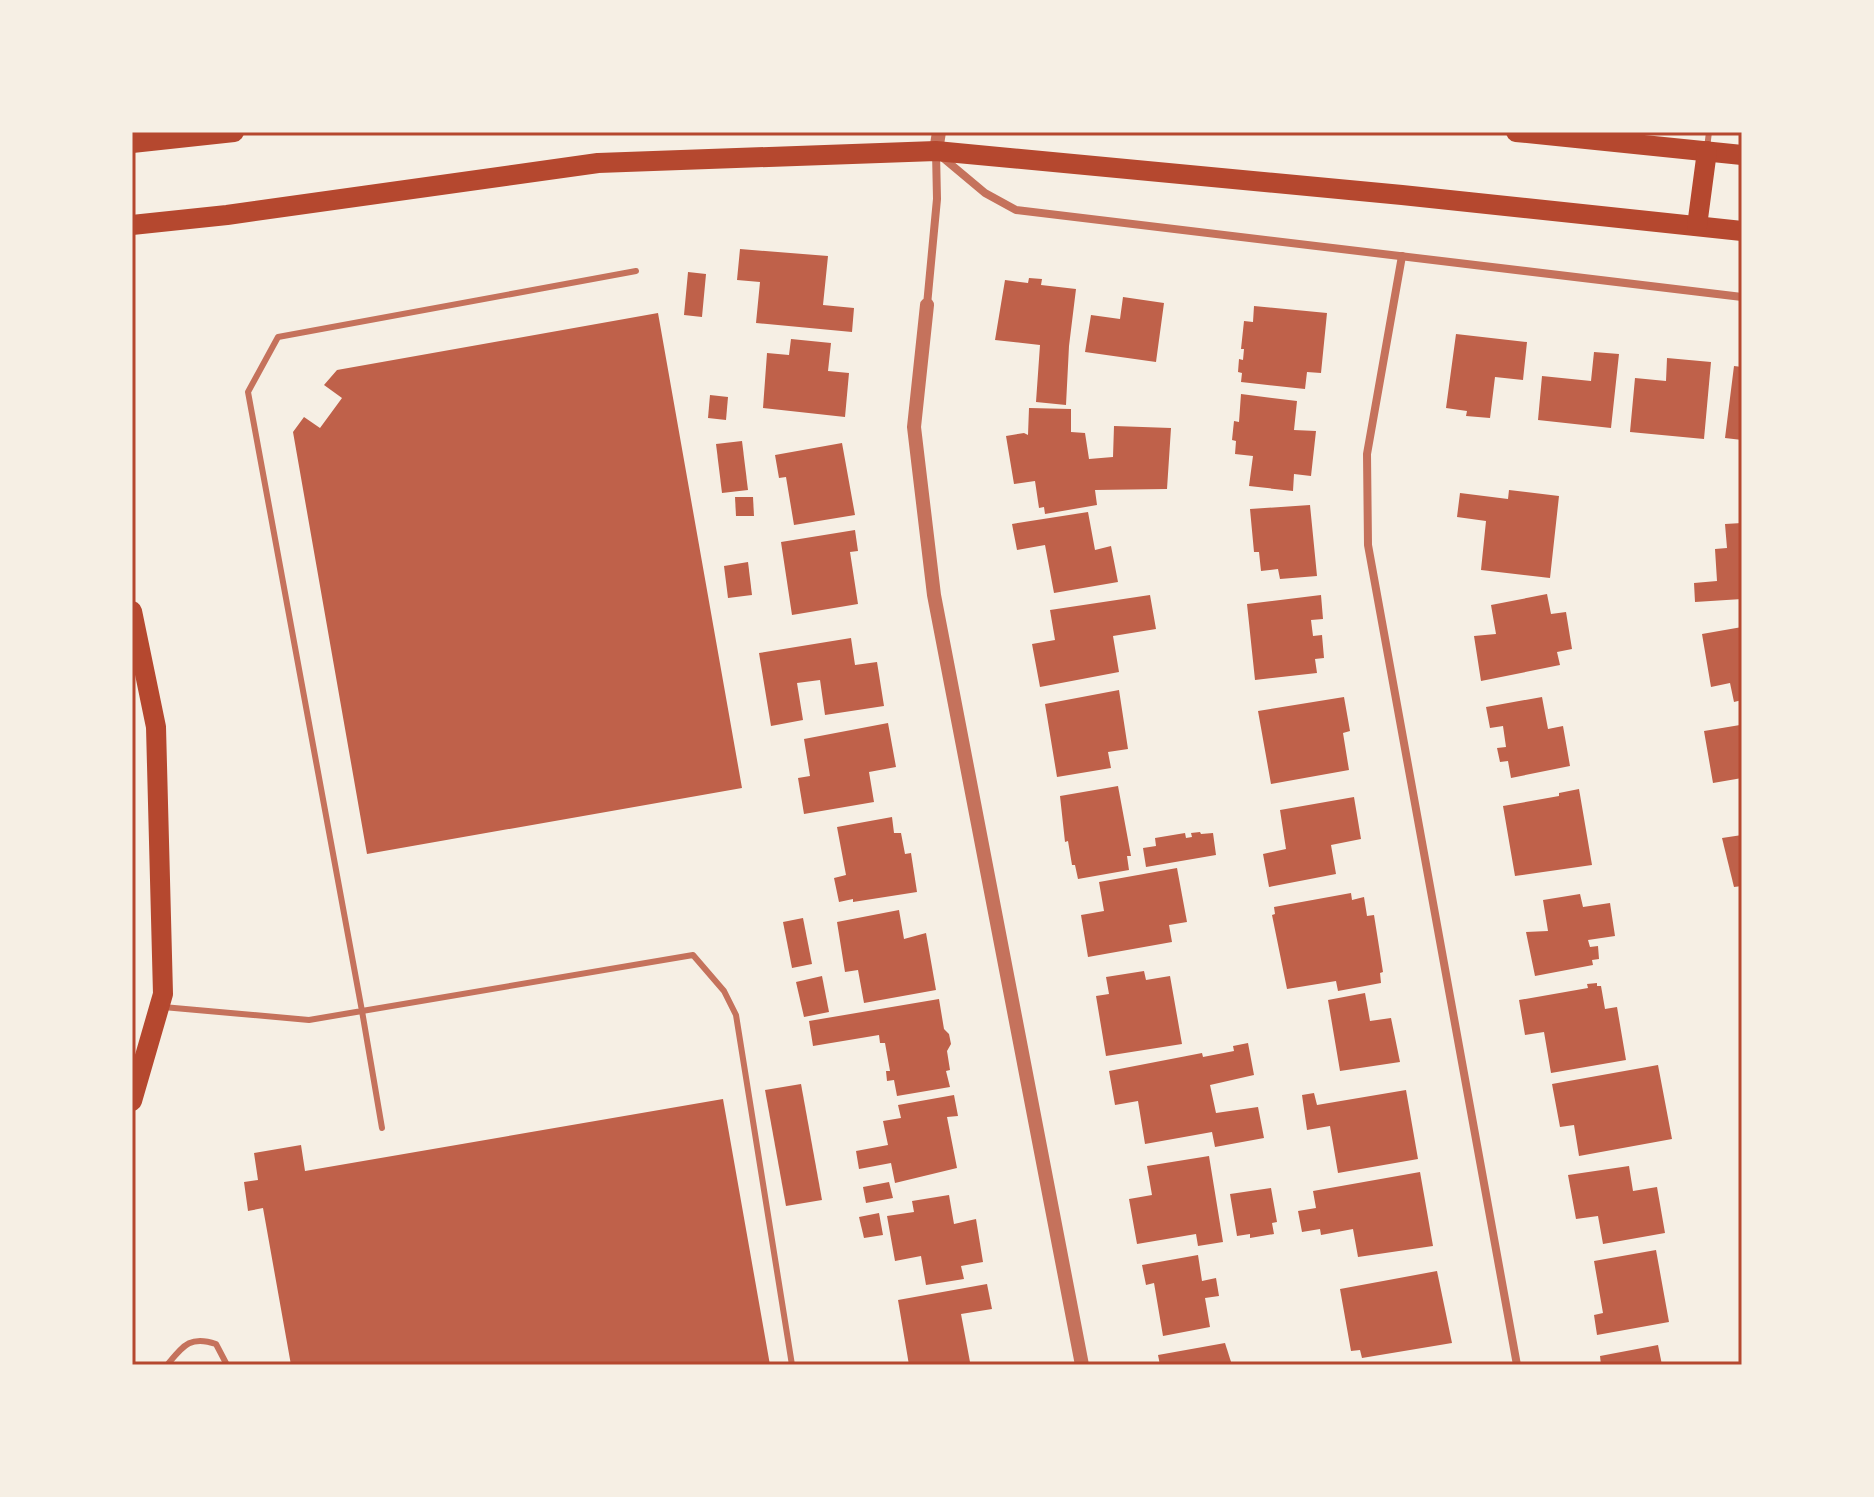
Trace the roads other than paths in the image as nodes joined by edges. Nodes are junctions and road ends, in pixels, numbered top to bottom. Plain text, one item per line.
1 (234, 132) edge
2 (1516, 132) edge
3 (937, 142) edge
4 (1708, 142) edge
5 (132, 143) edge
6 (1742, 155) edge
7 (132, 225) edge
8 (1697, 226) junction
9 (1742, 231) edge
10 (1402, 256) junction
11 (636, 271) dead end
12 (1742, 297) edge
13 (927, 305) joint
14 (132, 611) edge
15 (159, 1007) junction
16 (362, 1011) junction
17 (132, 1101) edge
18 (382, 1128) dead end
19 (167, 1365) edge
20 (227, 1365) edge
21 (792, 1365) edge
22 (1082, 1365) edge
23 (1517, 1365) edge

1 - 5 main road
2 - 4 main road
3 - 7 main road
3 - 8 main road
3 - 10 street
3 - 13 street
4 - 6 main road
4 - 8 main road
8 - 9 main road
10 - 12 street
10 - 23 street
11 - 16 lane
13 - 22 street
14 - 15 main road
15 - 16 lane
15 - 17 main road
16 - 18 lane
16 - 21 lane
19 - 20 lane

